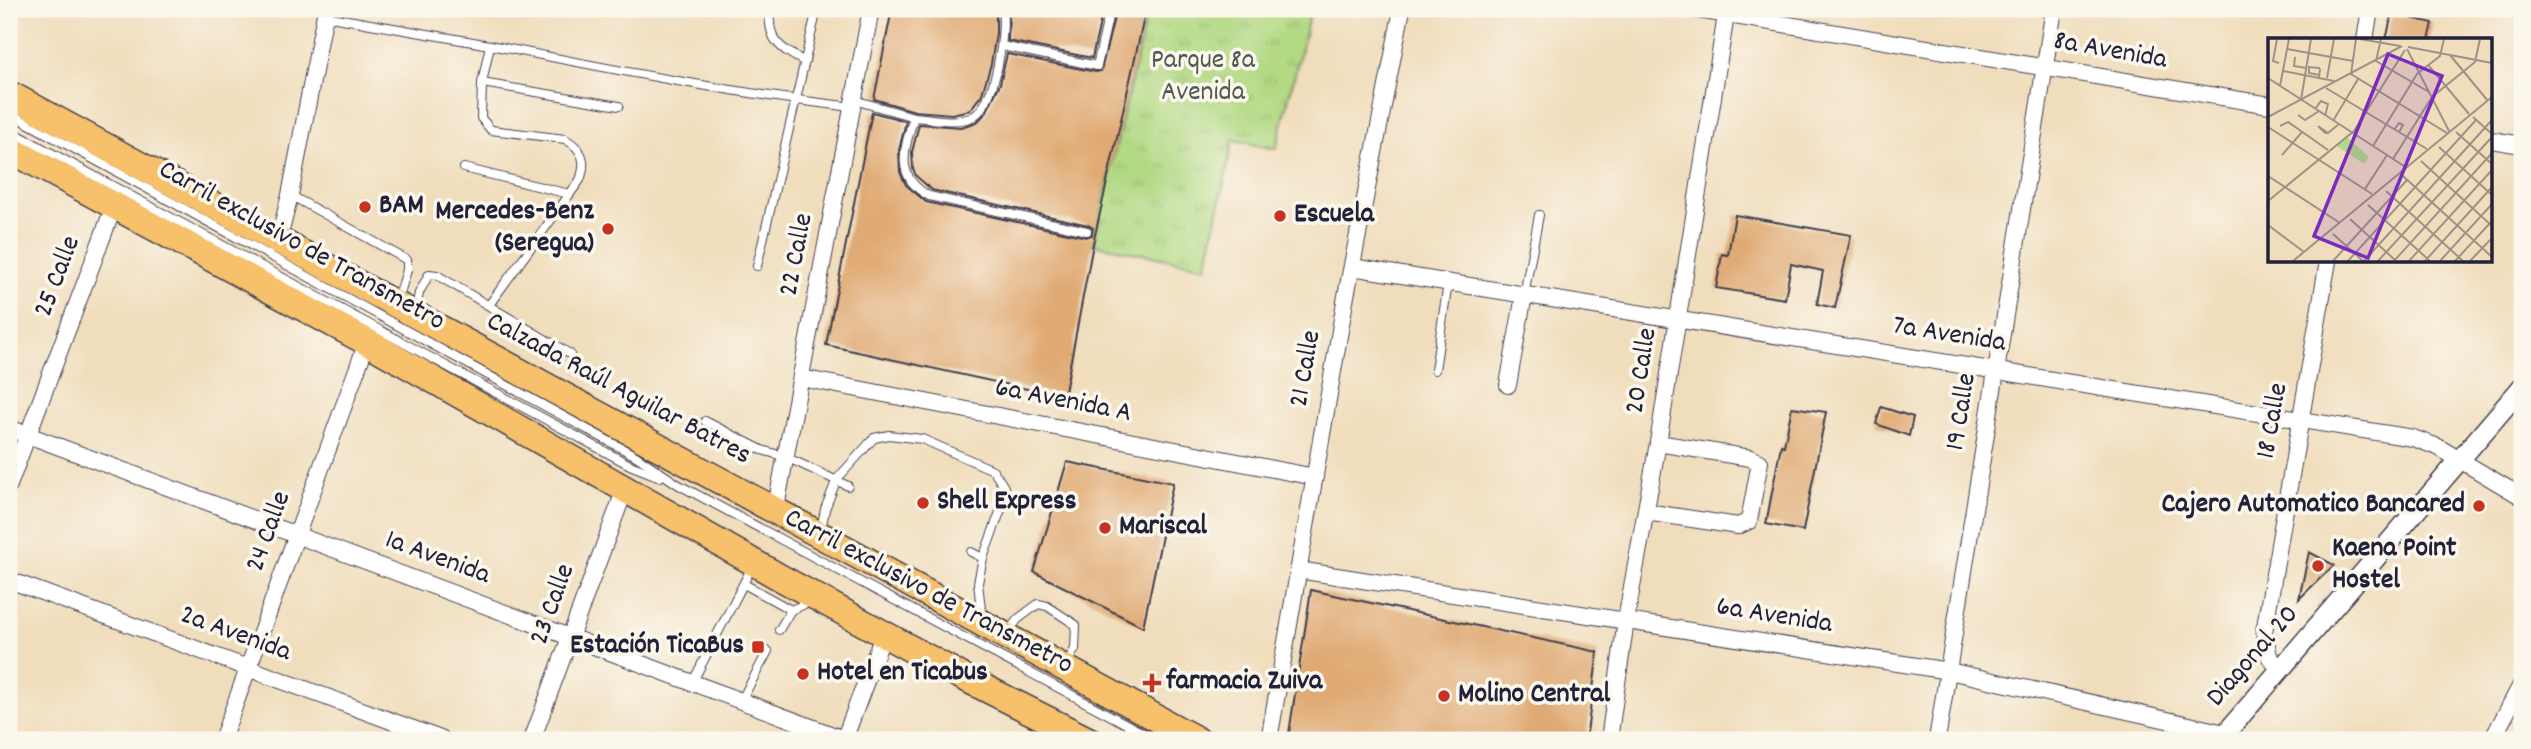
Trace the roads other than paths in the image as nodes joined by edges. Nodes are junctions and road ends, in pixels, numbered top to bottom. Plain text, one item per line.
1 (770, 9) edge
2 (817, 9) edge
3 (871, 9) edge
4 (1002, 9) edge
5 (1110, 9) edge
6 (1402, 9) edge
7 (1692, 9) edge
8 (2054, 9) edge
9 (2370, 9) edge
10 (1727, 12) edge
11 (325, 13) edge
12 (2365, 38) edge
13 (490, 45) junction
14 (1002, 46) junction
15 (805, 62) junction
16 (2044, 67) junction
17 (482, 83) junction
18 (9, 94) edge
19 (796, 100) junction
20 (853, 103) junction
21 (2268, 105) edge
22 (619, 106) dead end
23 (9, 113) edge
24 (914, 117) junction
25 (9, 130) edge
26 (2492, 140) edge
27 (2522, 145) edge
28 (9, 149) edge
29 (464, 168) dead end
30 (569, 194) junction
31 (290, 195) junction
32 (114, 206) junction
33 (1538, 215) dead end
34 (1087, 231) dead end
35 (278, 242) junction
36 (2328, 262) edge
37 (757, 266) dead end
38 (1352, 267) junction
39 (1448, 283) junction
40 (1524, 295) junction
41 (489, 305) junction
42 (405, 310) junction
43 (1677, 320) junction
44 (367, 342) junction
45 (570, 354) dead end
46 (1434, 370) dead end
47 (1997, 370) junction
48 (801, 378) junction
49 (1507, 385) dead end
50 (2522, 387) edge
51 (2301, 419) junction
52 (705, 421) dead end
53 (9, 428) edge
54 (28, 435) junction
55 (1658, 443) junction
56 (786, 457) junction
57 (2460, 460) junction
58 (1314, 477) junction
59 (837, 479) junction
60 (9, 485) edge
61 (679, 485) junction
62 (848, 485) dead end
63 (625, 489) junction
64 (2522, 497) edge
65 (775, 512) junction
66 (1647, 512) junction
67 (297, 535) junction
68 (820, 536) junction
69 (971, 552) dead end
70 (983, 558) junction
71 (1298, 570) junction
72 (749, 573) junction
73 (9, 580) edge
74 (819, 598) junction
75 (791, 610) junction
76 (1626, 620) junction
77 (779, 630) dead end
78 (994, 630) junction
79 (884, 633) junction
80 (570, 637) junction
81 (768, 651) dead end
82 (248, 668) junction
83 (1064, 668) junction
84 (2280, 670) junction
85 (1949, 671) junction
86 (692, 683) junction
87 (2522, 683) edge
88 (741, 701) junction
89 (2227, 738) edge
90 (222, 740) edge
91 (443, 740) edge
92 (532, 740) edge
93 (845, 740) edge
94 (1088, 740) edge
95 (1156, 740) edge
96 (1197, 740) edge
97 (1269, 740) edge
98 (1609, 740) edge
99 (1937, 740) edge
100 (2492, 740) edge

1 - 15 lane
2 - 15 lane
3 - 20 street, 22 Calle
4 - 14 lane
5 - 14 lane
6 - 38 street, 21 Calle
7 - 10 street, 8a Avenida
8 - 16 street, 19 Calle
9 - 12 street
10 - 16 street, 8a Avenida
10 - 43 street, 20 Calle
11 - 13 lane
11 - 31 street
13 - 17 lane
13 - 19 lane
14 - 24 lane
15 - 19 lane
16 - 21 street, 8a Avenida
16 - 47 street, 19 Calle
17 - 22 lane
17 - 30 lane
18 - 35 highway, Calzada Raúl Aguilar Batres
19 - 20 lane
19 - 37 lane
20 - 24 lane
20 - 48 street, 22 Calle
23 - 61 lane, Carril exclusivo de Transmetro
24 - 34 lane
25 - 61 lane, Carril exclusivo de Transmetro
26 - 27 street
28 - 32 highway
29 - 30 lane
30 - 41 lane
31 - 35 street
31 - 42 lane
32 - 44 highway
32 - 54 street, 25 Calle
33 - 40 lane
35 - 42 highway, Calzada Raúl Aguilar Batres
36 - 51 street, 18 Calle
38 - 39 street, 7a Avenida
38 - 58 street, 21 Calle
39 - 40 street, 7a Avenida
39 - 46 lane
40 - 43 street, 7a Avenida
40 - 49 street
41 - 42 lane
41 - 45 lane
42 - 65 highway, Calzada Raúl Aguilar Batres
43 - 47 street, 7a Avenida
43 - 55 street, 20 Calle
44 - 63 highway
44 - 67 street, 24 Calle
47 - 51 street, 7a Avenida
47 - 85 street, 19 Calle
48 - 56 street, 22 Calle
48 - 58 street, 6a Avenida A
50 - 57 street, Diagonal 20
51 - 57 street, 7a Avenida
51 - 84 street, 18 Calle
52 - 56 lane
53 - 54 street, 1a Avenida
54 - 60 street, 25 Calle
54 - 67 street, 1a Avenida
55 - 66 street, 20 Calle
55 - 66 street
56 - 59 lane
56 - 65 street, 22 Calle
57 - 64 street, 7a Avenida
57 - 84 street, Diagonal 20
58 - 71 street, 21 Calle
59 - 62 lane
59 - 68 lane
59 - 70 lane
61 - 95 lane, Carril exclusivo de Transmetro
63 - 72 highway
63 - 80 street, 23 Calle
65 - 68 highway, Calzada Raúl Aguilar Batres
66 - 76 street, 20 Calle
67 - 80 street, 1a Avenida
67 - 82 street, 24 Calle
68 - 78 highway, Calzada Raúl Aguilar Batres
69 - 70 lane
70 - 78 lane
71 - 76 street, 6a Avenida
71 - 97 street, 21 Calle
72 - 74 highway
72 - 75 lane
72 - 86 lane
73 - 82 street, 2a Avenida
74 - 75 lane
74 - 79 highway
75 - 77 lane
76 - 85 street, 6a Avenida
76 - 98 street, 20 Calle
78 - 83 highway, Calzada Raúl Aguilar Batres
78 - 83 lane
79 - 93 street
79 - 94 highway
80 - 86 street, 1a Avenida
80 - 92 street, 23 Calle
81 - 88 lane
82 - 90 street, 24 Calle
82 - 91 street, 2a Avenida
83 - 96 highway, Calzada Raúl Aguilar Batres
84 - 89 street, Diagonal 20
85 - 89 street, 6a Avenida
85 - 99 street, 19 Calle
86 - 88 street, 1a Avenida
87 - 100 street
88 - 93 street, 1a Avenida

